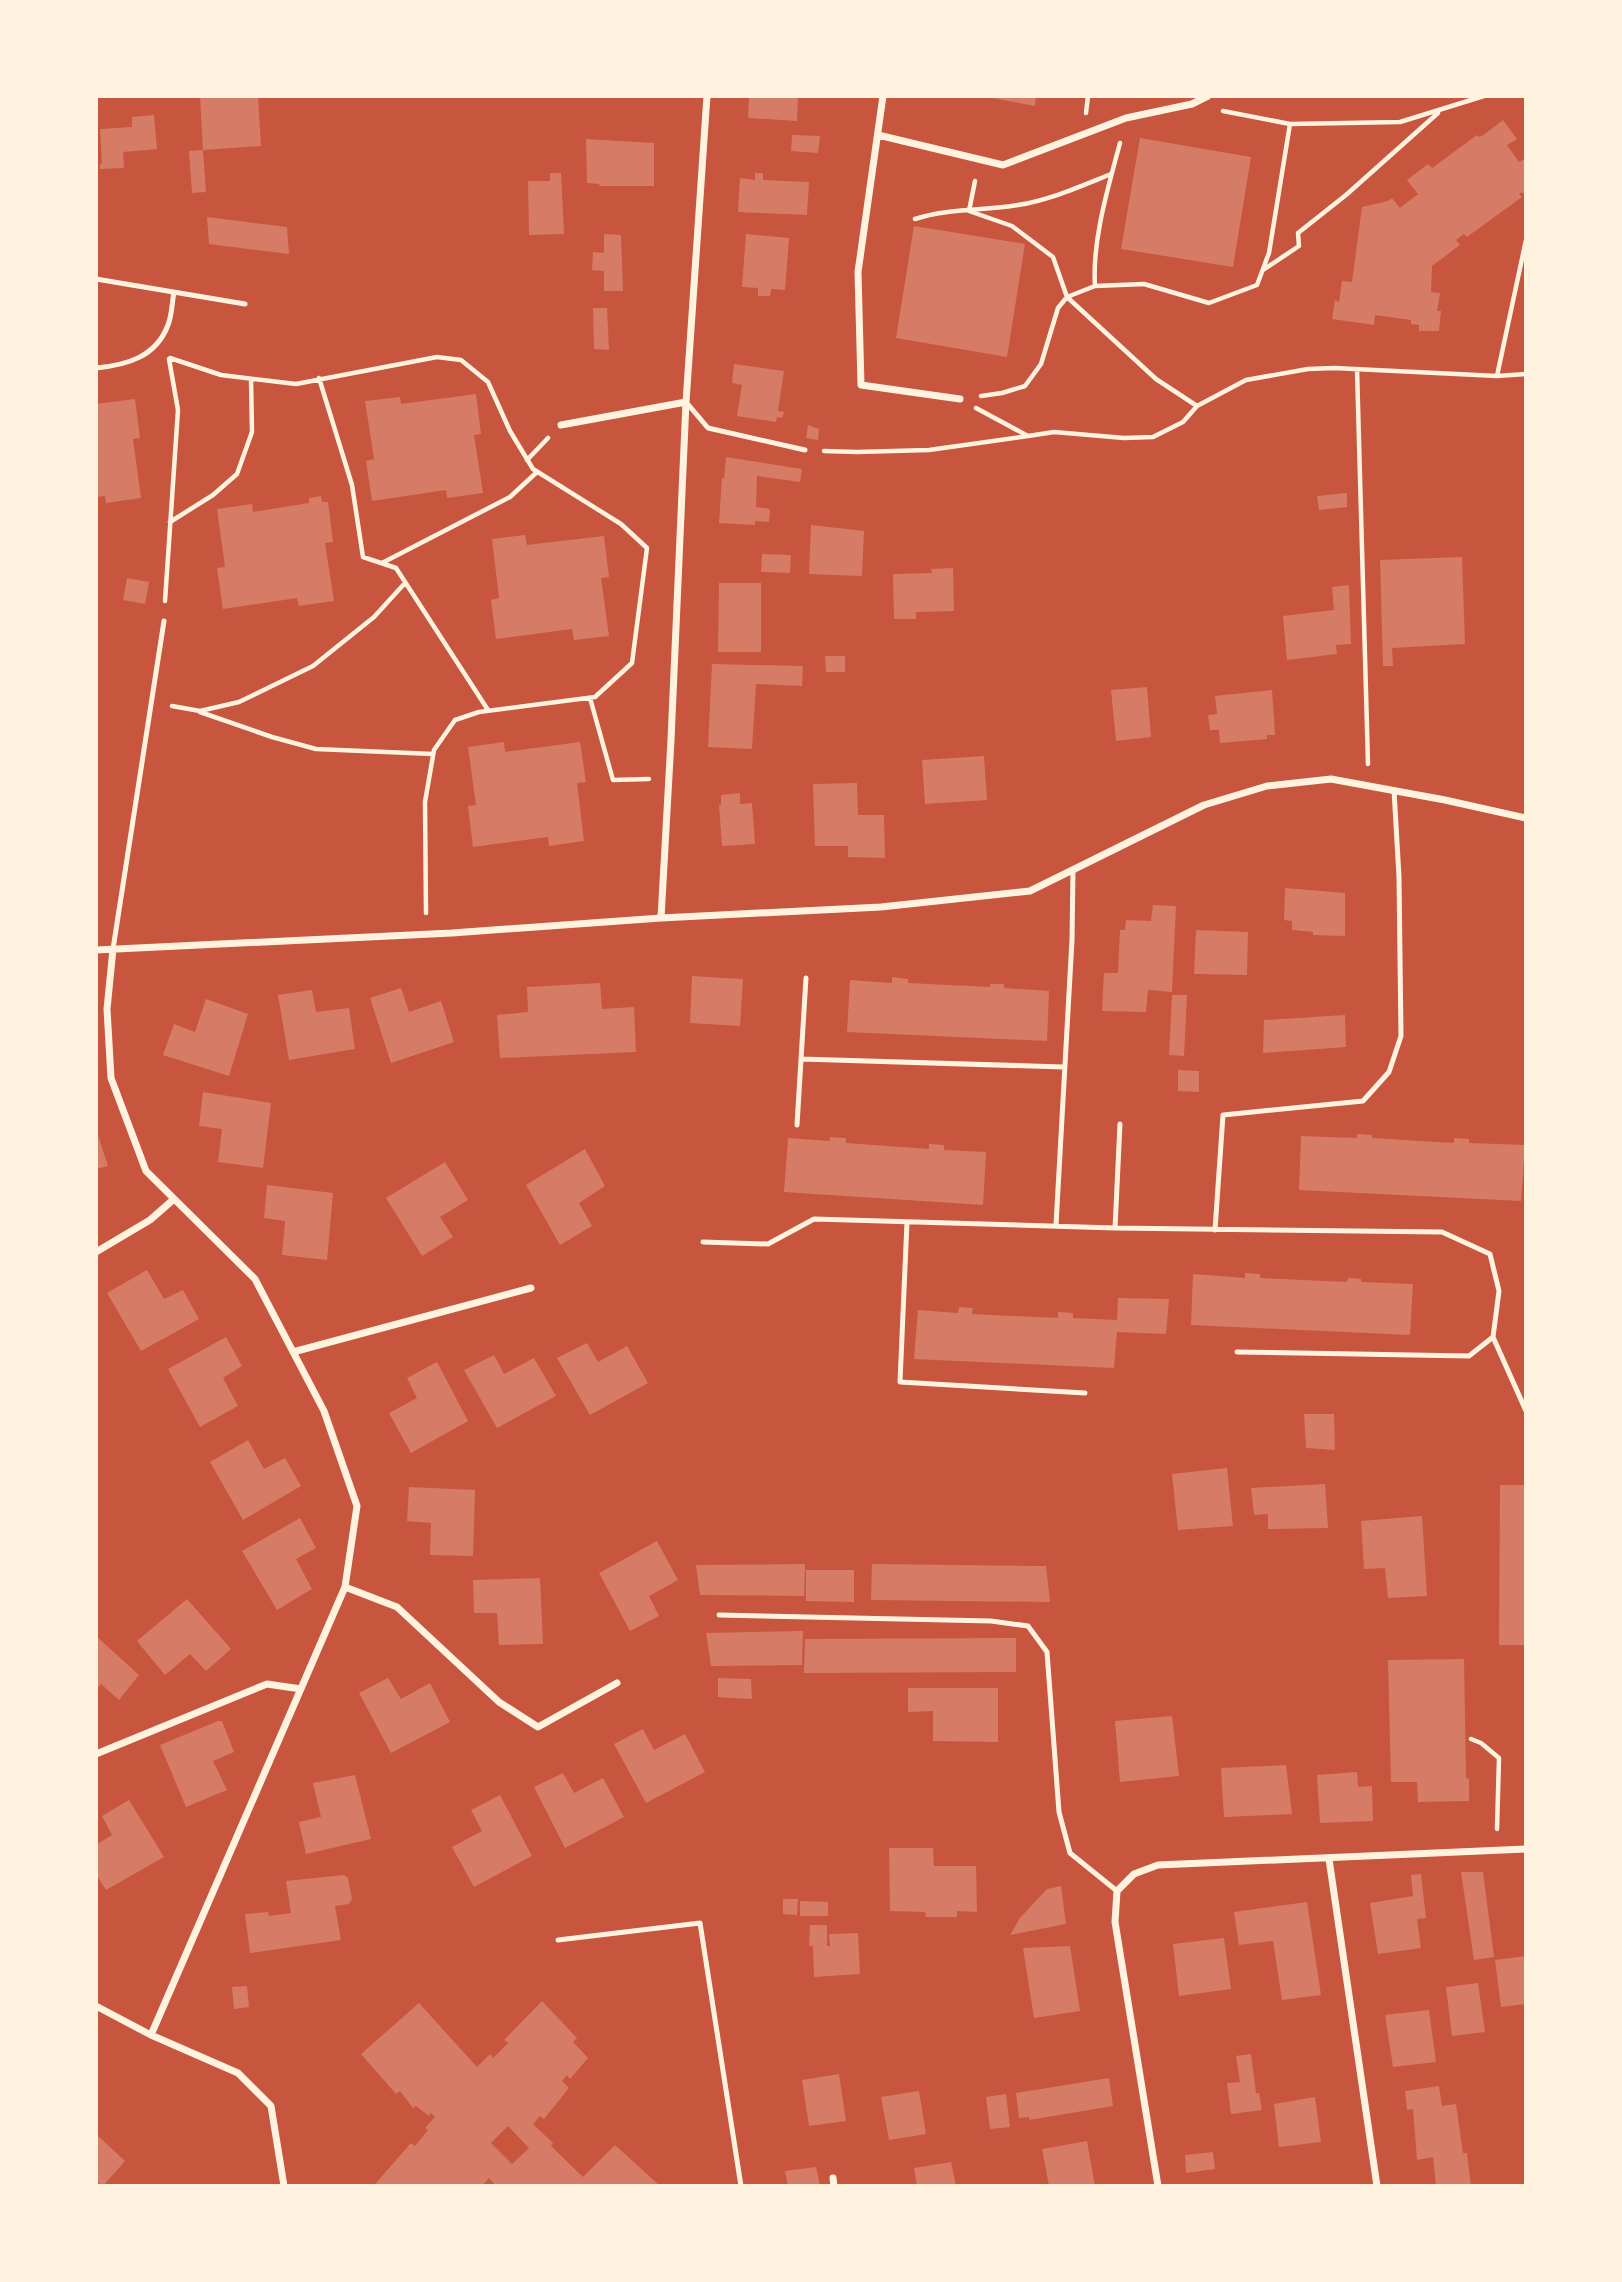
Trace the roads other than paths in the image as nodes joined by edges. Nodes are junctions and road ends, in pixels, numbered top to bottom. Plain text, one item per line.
1 (707, 96) edge
2 (883, 96) edge
3 (1208, 96) edge
4 (878, 135) junction
5 (96, 279) edge
6 (174, 292) junction
7 (245, 304) dead end
8 (96, 368) edge
9 (960, 399) road end
10 (686, 402) junction
11 (561, 425) road end
12 (805, 450) road end
13 (164, 621) road end
14 (1394, 790) junction
15 (1526, 818) edge
16 (1073, 869) junction
17 (661, 918) junction
18 (113, 949) junction
19 (96, 950) edge
20 (806, 978) dead end
21 (802, 1059) junction
22 (1063, 1068) junction
23 (1119, 1124) dead end
24 (797, 1125) dead end
25 (174, 1199) junction
26 (906, 1222) junction
27 (1056, 1225) junction
28 (1115, 1228) junction
29 (1215, 1230) junction
30 (703, 1242) dead end
31 (96, 1252) edge
32 (531, 1288) dead end
33 (1493, 1337) junction
34 (293, 1352) junction
35 (1237, 1352) dead end
36 (1085, 1393) dead end
37 (1526, 1411) edge
38 (345, 1587) junction
39 (719, 1615) dead end
40 (617, 1683) dead end
41 (301, 1689) junction
42 (96, 1754) edge
43 (1526, 1849) edge
44 (1329, 1859) junction
45 (1116, 1891) junction
46 (558, 1940) dead end
47 (96, 2006) edge
48 (151, 2035) junction
49 (284, 2186) edge
50 (741, 2186) edge
51 (1158, 2186) edge
52 (1377, 2186) edge

1 - 10 street
2 - 4 street
3 - 4 street
4 - 9 street
5 - 6 lane
6 - 7 lane
6 - 8 lane
10 - 11 street
10 - 12 lane
10 - 17 street
13 - 18 lane
14 - 15 street
14 - 16 street
14 - 29 lane
16 - 17 street
16 - 22 lane
17 - 18 street
18 - 19 street
18 - 25 street
20 - 21 lane
21 - 22 lane
21 - 24 lane
22 - 27 lane
23 - 28 lane
25 - 31 street
25 - 34 street
26 - 27 lane
26 - 30 lane
26 - 36 lane
27 - 28 lane
28 - 29 lane
29 - 33 lane
32 - 34 street
33 - 35 lane
33 - 37 lane
34 - 38 street
38 - 40 street
38 - 41 street
39 - 45 lane
41 - 42 street
41 - 48 street
43 - 44 street
44 - 45 street
44 - 52 street
45 - 51 street
46 - 50 lane
47 - 48 street
48 - 49 street

